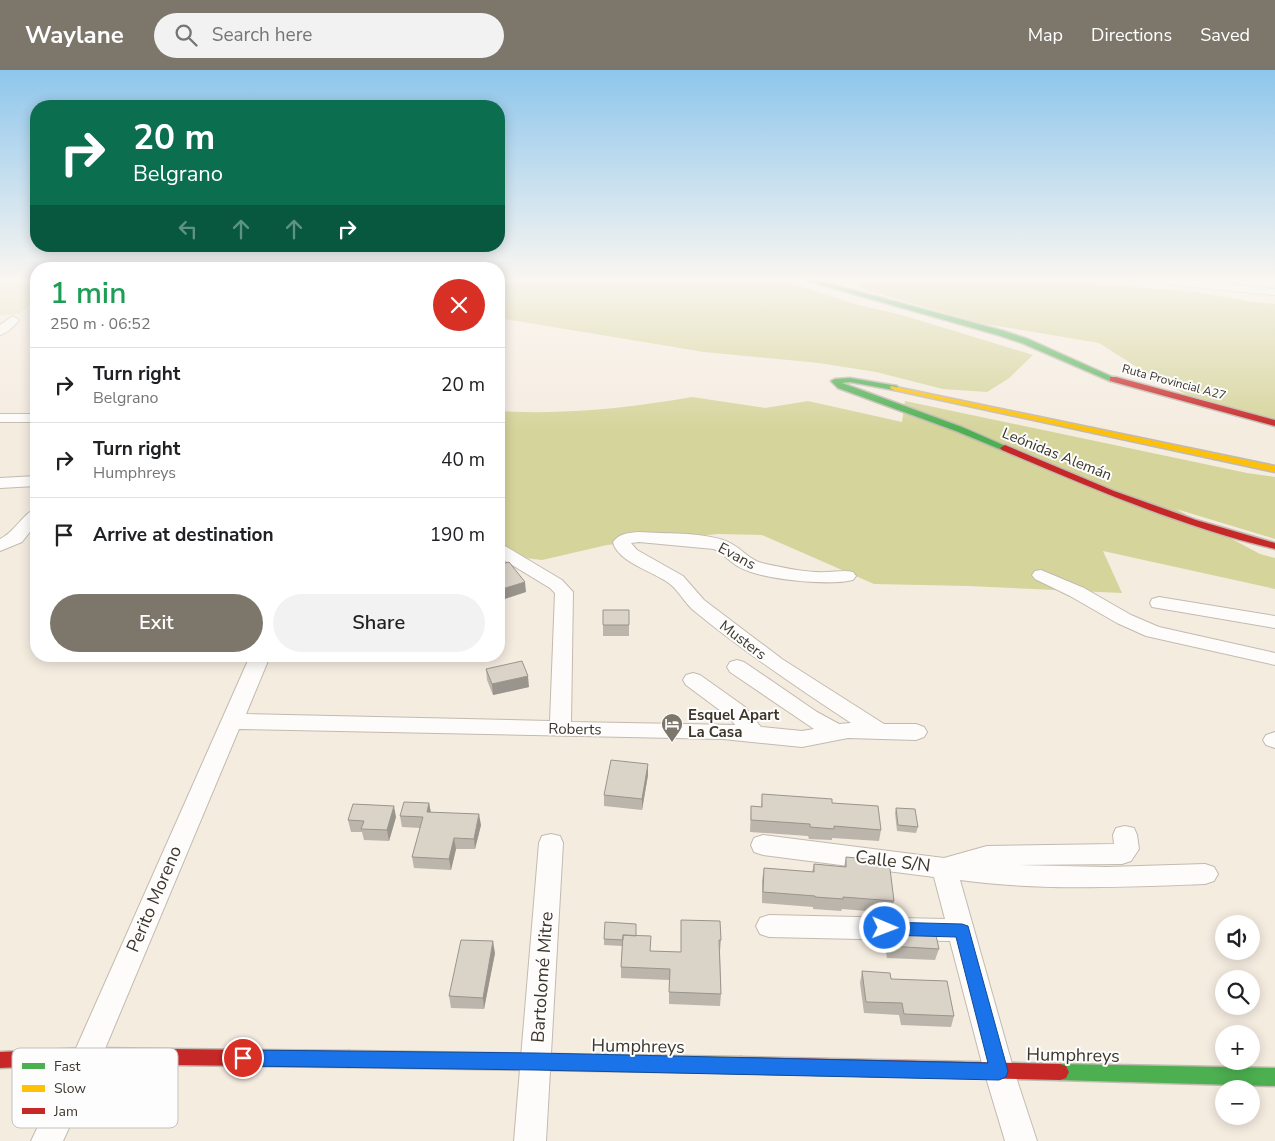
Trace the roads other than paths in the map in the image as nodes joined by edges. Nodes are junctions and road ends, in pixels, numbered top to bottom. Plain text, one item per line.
1 (994, 331) edge
2 (0, 418) edge
3 (30, 418) edge
4 (1275, 423) edge
5 (1275, 469) edge
6 (30, 481) edge
7 (0, 483) edge
8 (30, 521) edge
9 (627, 538) joint
10 (0, 546) edge
11 (1275, 546) edge
12 (505, 554) edge
13 (1041, 575) dead end
14 (847, 576) dead end
15 (564, 592) joint
16 (1159, 603) dead end
17 (1275, 622) edge
18 (1275, 659) edge
19 (257, 662) edge
20 (737, 667) dead end
21 (693, 680) dead end
22 (231, 721) junction
23 (560, 729) junction
24 (834, 732) junction
25 (881, 732) junction
26 (916, 732) dead end
27 (754, 734) junction
28 (1126, 835) dead end
29 (551, 843) dead end
30 (763, 844) dead end
31 (944, 868) junction
32 (1205, 874) dead end
33 (769, 926) dead end
34 (962, 930) junction
35 (90, 1048) edge
36 (178, 1057) edge
37 (536, 1062) junction
38 (999, 1071) junction
39 (1275, 1077) edge
40 (53, 1128) edge
41 (47, 1141) edge
42 (530, 1141) edge
43 (1021, 1141) edge

1 - 4 street, Ruta Provincial A27
2 - 3 street
5 - 11 street, Leónidas Alemán
6 - 7 street
8 - 10 street
9 - 14 street, Evans
9 - 25 street, Musters
12 - 15 street
13 - 18 street
15 - 23 street
16 - 17 street
19 - 22 street, Perito Moreno
20 - 24 street
21 - 27 street
22 - 23 street, Roberts
22 - 35 street, Perito Moreno
23 - 27 street, Roberts
24 - 25 street, Roberts
24 - 27 street, Roberts
25 - 26 street, Roberts
28 - 31 street, Calle S/N
29 - 37 street, Bartolomé Mitre
30 - 31 street, Calle S/N
31 - 32 street
31 - 34 street
33 - 34 street
34 - 38 street
36 - 37 street, Humphreys
37 - 38 street, Humphreys
37 - 42 street, Bartolomé Mitre
38 - 39 street, Humphreys
38 - 43 street
40 - 41 street, Perito Moreno

